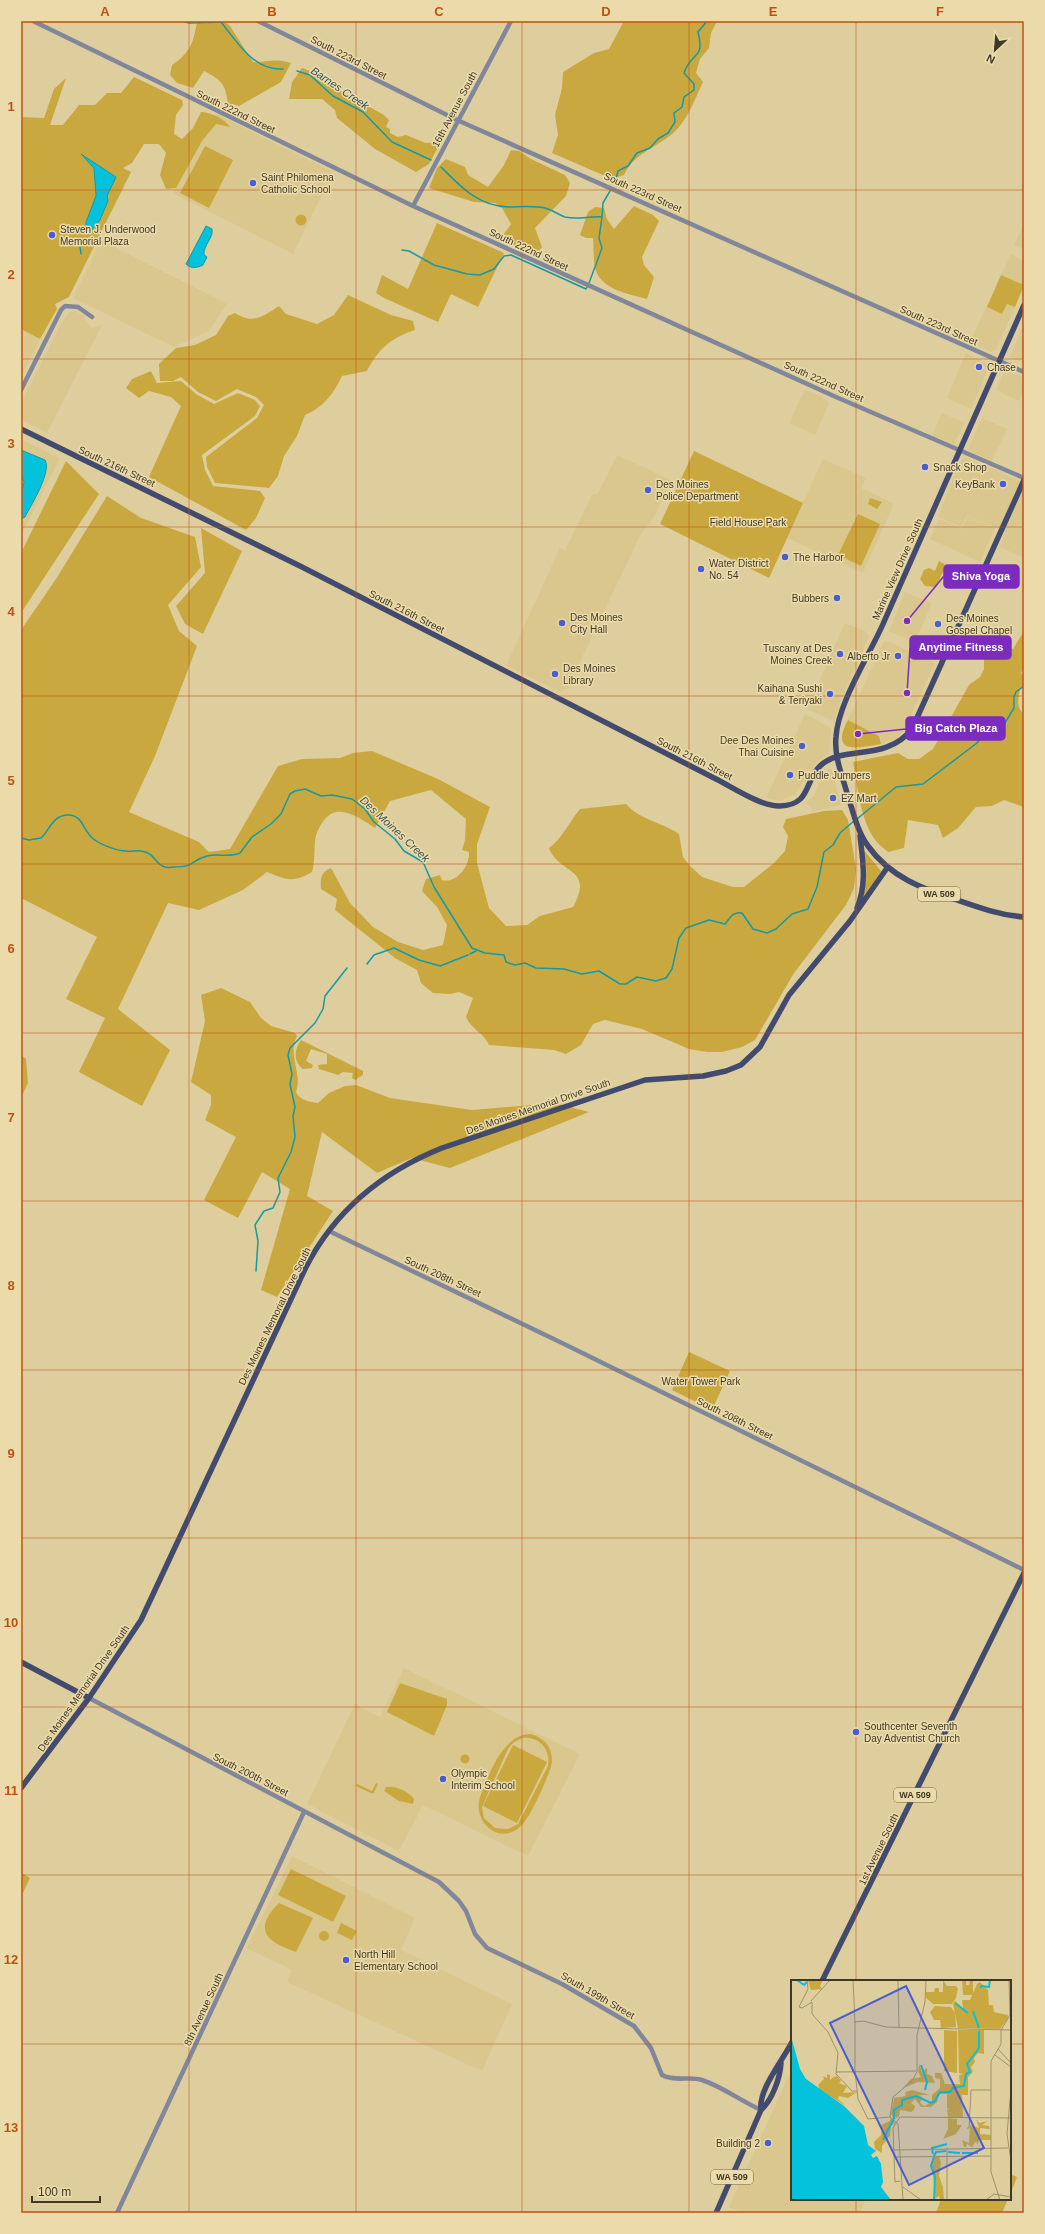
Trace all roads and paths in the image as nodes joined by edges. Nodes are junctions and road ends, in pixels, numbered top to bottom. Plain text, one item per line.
1 (33, 21) edge
2 (258, 21) edge
3 (511, 21) edge
4 (458, 120) junction
5 (414, 206) junction
6 (1024, 305) edge
7 (92, 317) dead end
8 (1000, 362) junction
9 (1024, 372) edge
10 (21, 390) edge
11 (21, 429) edge
12 (960, 450) junction
13 (1024, 479) edge
14 (837, 757) junction
15 (860, 832) junction
16 (887, 868) junction
17 (1024, 917) edge
18 (850, 921) junction
19 (329, 1231) junction
20 (1024, 1572) edge
21 (21, 1662) edge
22 (89, 1698) junction
23 (21, 1788) edge
24 (304, 1812) junction
25 (466, 1911) joint
26 (822, 1980) edge
27 (791, 2044) edge
28 (761, 2110) junction
29 (117, 2213) edge
30 (716, 2213) edge

1 - 5 street, South 222nd Street
2 - 4 street, South 223rd Street
3 - 4 street, 16th Avenue South
4 - 5 street, 16th Avenue South
4 - 8 street, South 223rd Street
5 - 12 street, South 222nd Street
6 - 8 main road, Marine View Drive South / WA 509
7 - 10 street
8 - 9 street, South 223rd Street
8 - 12 main road, Marine View Drive South / WA 509
11 - 14 main road, South 216th Street
12 - 13 street, South 222nd Street
12 - 14 main road, Marine View Drive South / WA 509
13 - 14 main road
14 - 15 main road, Marine View Drive South / WA 509
15 - 16 main road, Marine View Drive South / WA 509
15 - 18 main road
16 - 17 main road, WA 509
16 - 18 main road, Des Moines Memorial Drive South
18 - 19 main road, Des Moines Memorial Drive South
19 - 20 street, South 208th Street
19 - 22 main road, Des Moines Memorial Drive South
20 - 26 main road, 1st Avenue South / WA 509
21 - 22 main road, South 200th Street
22 - 23 main road, Des Moines Memorial Drive South
22 - 24 street, South 200th Street
24 - 25 street, South 200th Street
24 - 29 street, 8th Avenue South
25 - 28 street, South 199th Street
27 - 28 main road, WA 509
28 - 30 main road, WA 509

